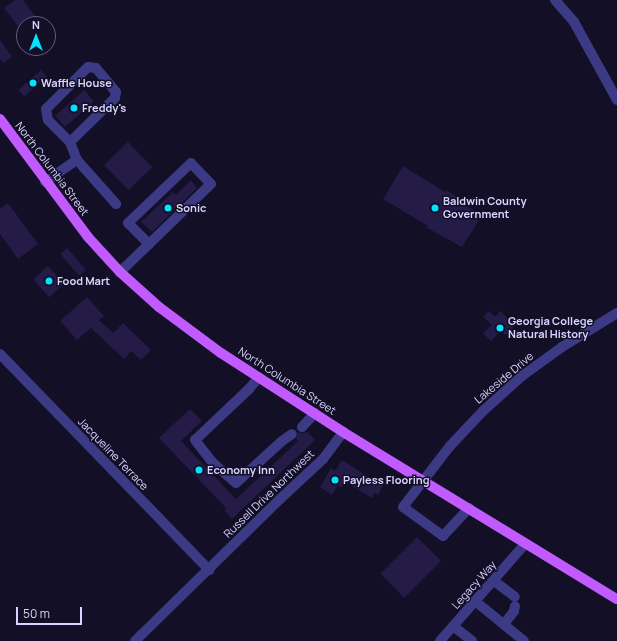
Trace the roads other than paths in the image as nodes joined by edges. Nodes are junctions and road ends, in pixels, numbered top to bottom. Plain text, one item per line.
1 (555, 0) edge
2 (617, 100) edge
3 (0, 119) edge
4 (70, 142) junction
5 (76, 160) junction
6 (45, 182) junction
7 (116, 204) dead end
8 (149, 244) junction
9 (120, 272) junction
10 (617, 313) edge
11 (0, 354) edge
12 (259, 377) junction
13 (315, 413) junction
14 (302, 427) dead end
15 (343, 432) junction
16 (292, 434) dead end
17 (423, 481) junction
18 (468, 508) junction
19 (525, 544) junction
20 (208, 570) junction
21 (494, 580) junction
22 (617, 599) edge
23 (475, 601) junction
24 (504, 624) junction
25 (453, 626) junction
26 (135, 641) edge
27 (440, 641) edge
28 (472, 641) edge
29 (524, 641) edge

1 - 2 street
3 - 6 main road, North Columbia Street
4 - 4 street
4 - 5 street
5 - 6 street
5 - 7 street
6 - 9 main road, North Columbia Street
8 - 8 street
8 - 9 street
9 - 12 main road, North Columbia Street
10 - 17 street, Lakeside Drive
11 - 20 street, Jacqueline Terrace
12 - 13 main road, North Columbia Street
12 - 16 street
13 - 14 street
13 - 15 main road, North Columbia Street
15 - 17 main road, North Columbia Street
15 - 20 street, Russell Drive Northwest
17 - 18 main road, North Columbia Street
17 - 18 street, Lakeside Drive
18 - 19 main road, North Columbia Street
19 - 21 street, Legacy Way
19 - 22 main road, North Columbia Street
20 - 26 street, Russell Drive Northwest
21 - 23 street, Legacy Way
21 - 24 street
23 - 24 street
23 - 25 street, Legacy Way
24 - 29 street
25 - 27 street, Legacy Way
25 - 28 street

